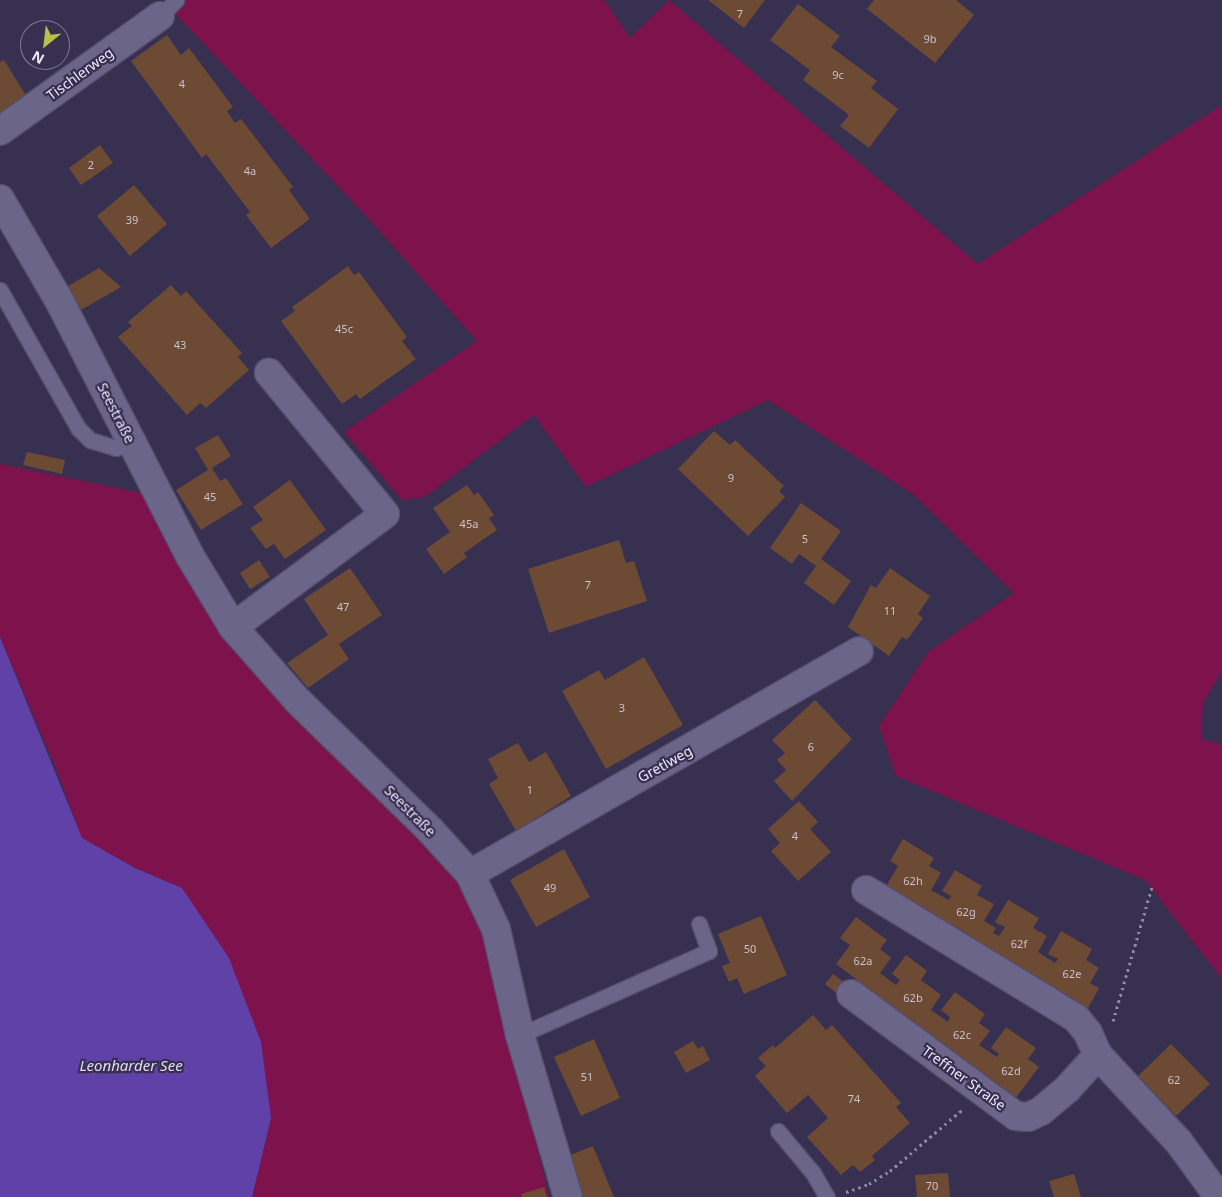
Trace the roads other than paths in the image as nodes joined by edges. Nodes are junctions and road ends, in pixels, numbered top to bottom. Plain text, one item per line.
1 (168, 8) edge
2 (0, 131) edge
3 (0, 199) edge
4 (0, 290) edge
5 (269, 373) dead end
6 (131, 442) junction
7 (233, 626) junction
8 (859, 651) dead end
9 (470, 874) junction
10 (866, 890) dead end
11 (698, 924) dead end
12 (851, 994) dead end
13 (520, 1035) junction
14 (1098, 1054) junction
15 (778, 1131) dead end
16 (568, 1197) edge
17 (827, 1197) edge
18 (1219, 1197) edge

1 - 2 street, Tischlerweg
3 - 6 street, Seestraße
4 - 6 lane
5 - 7 street
6 - 7 street, Seestraße
7 - 9 street, Seestraße
8 - 9 street, Gretlweg
9 - 13 street, Seestraße
10 - 14 street
11 - 13 lane
12 - 14 street, Treffner Straße
13 - 16 street, Seestraße
14 - 18 street
15 - 17 lane

